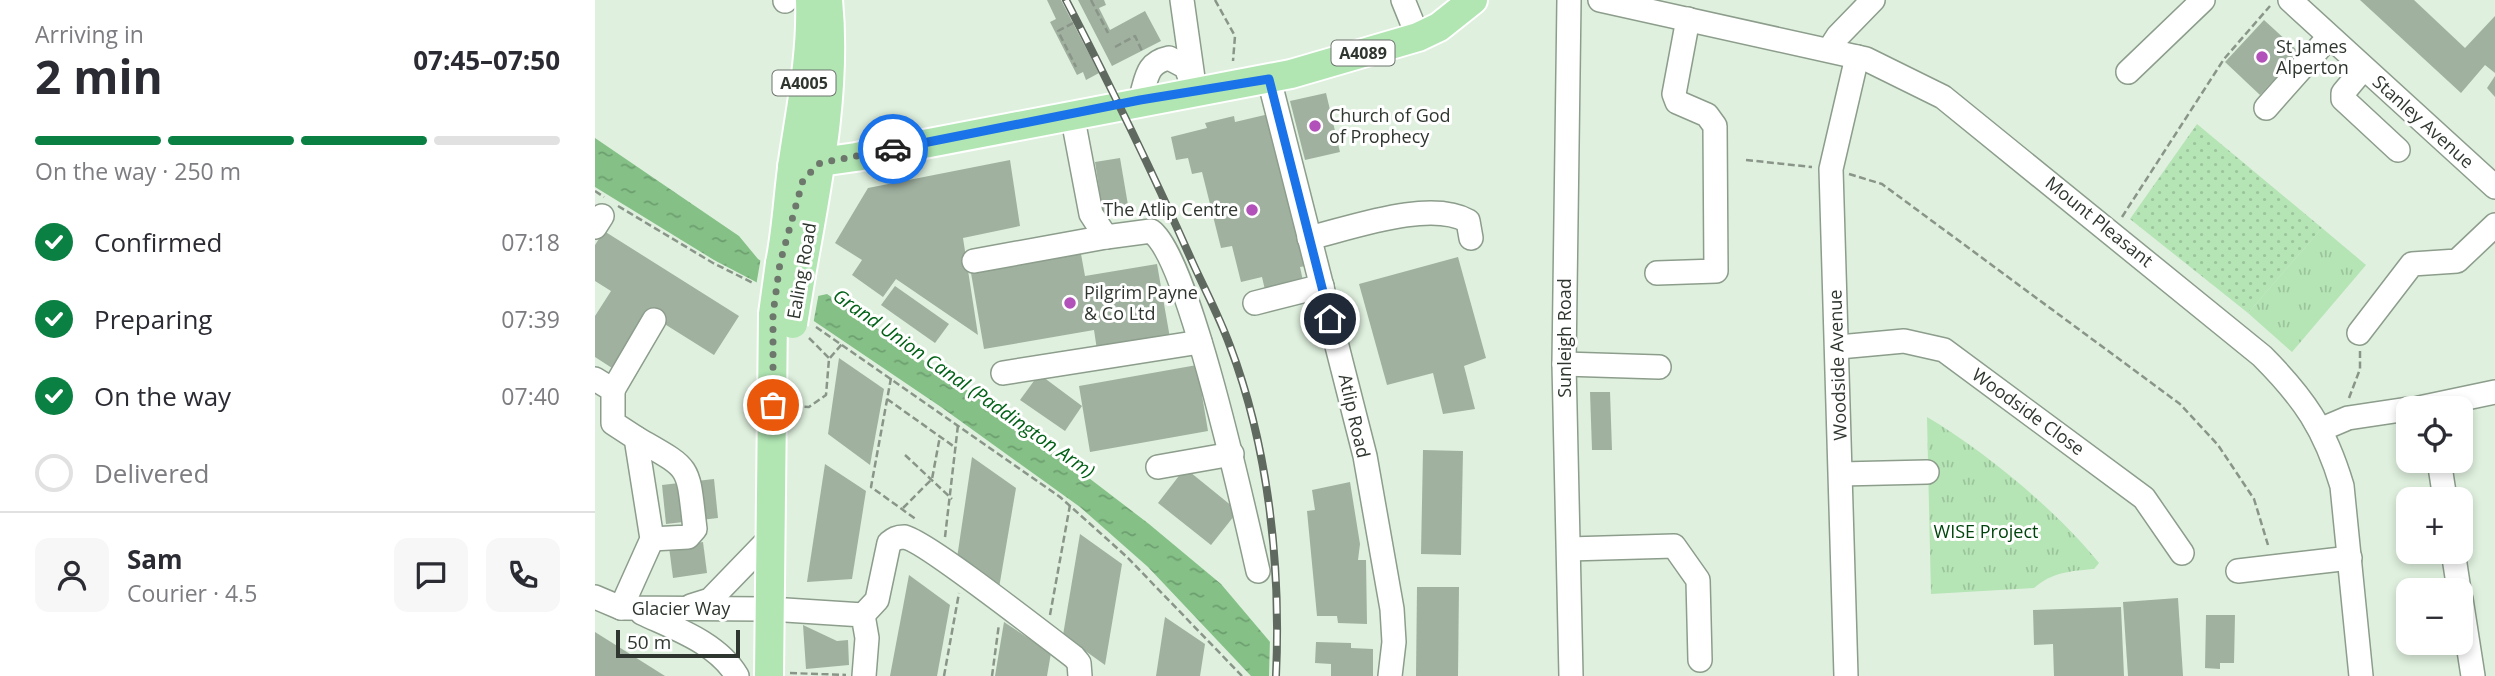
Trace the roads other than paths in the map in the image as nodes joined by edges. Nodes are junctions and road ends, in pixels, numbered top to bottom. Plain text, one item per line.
1 (810, 0) edge
2 (828, 0) edge
3 (1182, 0) edge
4 (1403, 0) edge
5 (1473, 0) edge
6 (1569, 0) edge
7 (1600, 0) edge
8 (1873, 0) edge
9 (2203, 0) edge
10 (2290, 0) edge
11 (1662, 6) edge
12 (1688, 19) junction
13 (1418, 37) junction
14 (2329, 37) junction
15 (1829, 50) junction
16 (1857, 57) junction
17 (2363, 69) junction
18 (2128, 72) dead end
19 (816, 76) junction
20 (1269, 79) junction
21 (1195, 92) junction
22 (1140, 100) junction
23 (2266, 108) dead end
24 (1072, 114) junction
25 (2398, 150) dead end
26 (820, 163) junction
27 (792, 166) junction
28 (2495, 187) edge
29 (788, 225) junction
30 (2495, 225) edge
31 (1106, 237) junction
32 (1309, 238) junction
33 (1471, 238) dead end
34 (974, 261) dead end
35 (790, 269) junction
36 (1657, 273) dead end
37 (1322, 286) junction
38 (1255, 303) dead end
39 (654, 320) dead end
40 (2359, 333) road end
41 (1200, 342) junction
42 (1839, 347) junction
43 (1564, 364) junction
44 (1659, 367) dead end
45 (1003, 373) dead end
46 (604, 384) edge
47 (2495, 392) edge
48 (2473, 397) edge
49 (2396, 412) edge
50 (604, 417) edge
51 (2322, 429) junction
52 (636, 438) junction
53 (1232, 454) junction
54 (1158, 467) dead end
55 (1927, 472) dead end
56 (1842, 474) junction
57 (770, 538) junction
58 (652, 539) junction
59 (1569, 549) junction
60 (2182, 553) dead end
61 (2350, 558) junction
62 (1258, 571) dead end
63 (2238, 571) dead end
64 (595, 597) edge
65 (626, 608) junction
66 (770, 609) junction
67 (681, 610) junction
68 (863, 615) junction
69 (2470, 655) edge
70 (1700, 660) dead end
71 (769, 673) edge
72 (860, 675) edge
73 (737, 676) edge
74 (1080, 676) edge
75 (1390, 676) edge
76 (1571, 676) edge
77 (1846, 676) edge
78 (2361, 676) edge
79 (2473, 676) edge

1 - 19 main road, A4005
2 - 19 main road, A4005
3 - 21 street
4 - 13 street
5 - 13 main road, A4089
6 - 43 street, Sunleigh Road
7 - 11 street, Mount Pleasant
8 - 15 street
9 - 18 street
10 - 14 street, Stanley Avenue
11 - 12 street, Mount Pleasant
12 - 15 street, Mount Pleasant
12 - 36 street
13 - 20 main road, A4089
14 - 17 street, Stanley Avenue
14 - 23 street
15 - 16 street, Mount Pleasant
16 - 42 street, Woodside Avenue
16 - 51 street, Mount Pleasant
17 - 25 street
17 - 28 street, Stanley Avenue
19 - 26 main road, A4005
19 - 27 main road, A4005
20 - 21 main road, A4089
20 - 32 street, Atlip Road
21 - 22 main road, A4089
21 - 22 street
22 - 24 main road, A4089
24 - 26 main road, A4089
24 - 31 street
26 - 27 main road, A4089
26 - 29 main road
26 - 35 main road, Ealing Road / A4005
27 - 29 main road, Ealing Road / A4005
29 - 35 main road, Ealing Road / A4005
30 - 40 street
31 - 34 street
31 - 41 street
32 - 33 street
32 - 37 street, Atlip Road
35 - 57 main road, Ealing Road / A4005, bridge
37 - 38 street
37 - 75 street, Atlip Road
39 - 46 street
41 - 45 street
41 - 53 street
42 - 56 street, Woodside Avenue
42 - 60 street, Woodside Close
43 - 44 street
43 - 59 street, Sunleigh Road
46 - 50 street
47 - 48 street
49 - 51 street
50 - 52 street
51 - 61 street, Mount Pleasant
52 - 58 street
52 - 58 street
53 - 54 street
53 - 62 street
55 - 56 street
56 - 77 street, Woodside Avenue
57 - 66 main road, Ealing Road / A4005
57 - 67 street
58 - 65 street
59 - 70 street
59 - 76 street, Sunleigh Road
61 - 63 street
61 - 78 street, Mount Pleasant
64 - 65 street, Glacier Way
65 - 67 street, Glacier Way
65 - 73 street
66 - 67 street, Glacier Way
66 - 68 street, Glacier Way
66 - 71 main road, Ealing Road / A4005
68 - 72 street
68 - 74 street
69 - 79 street

